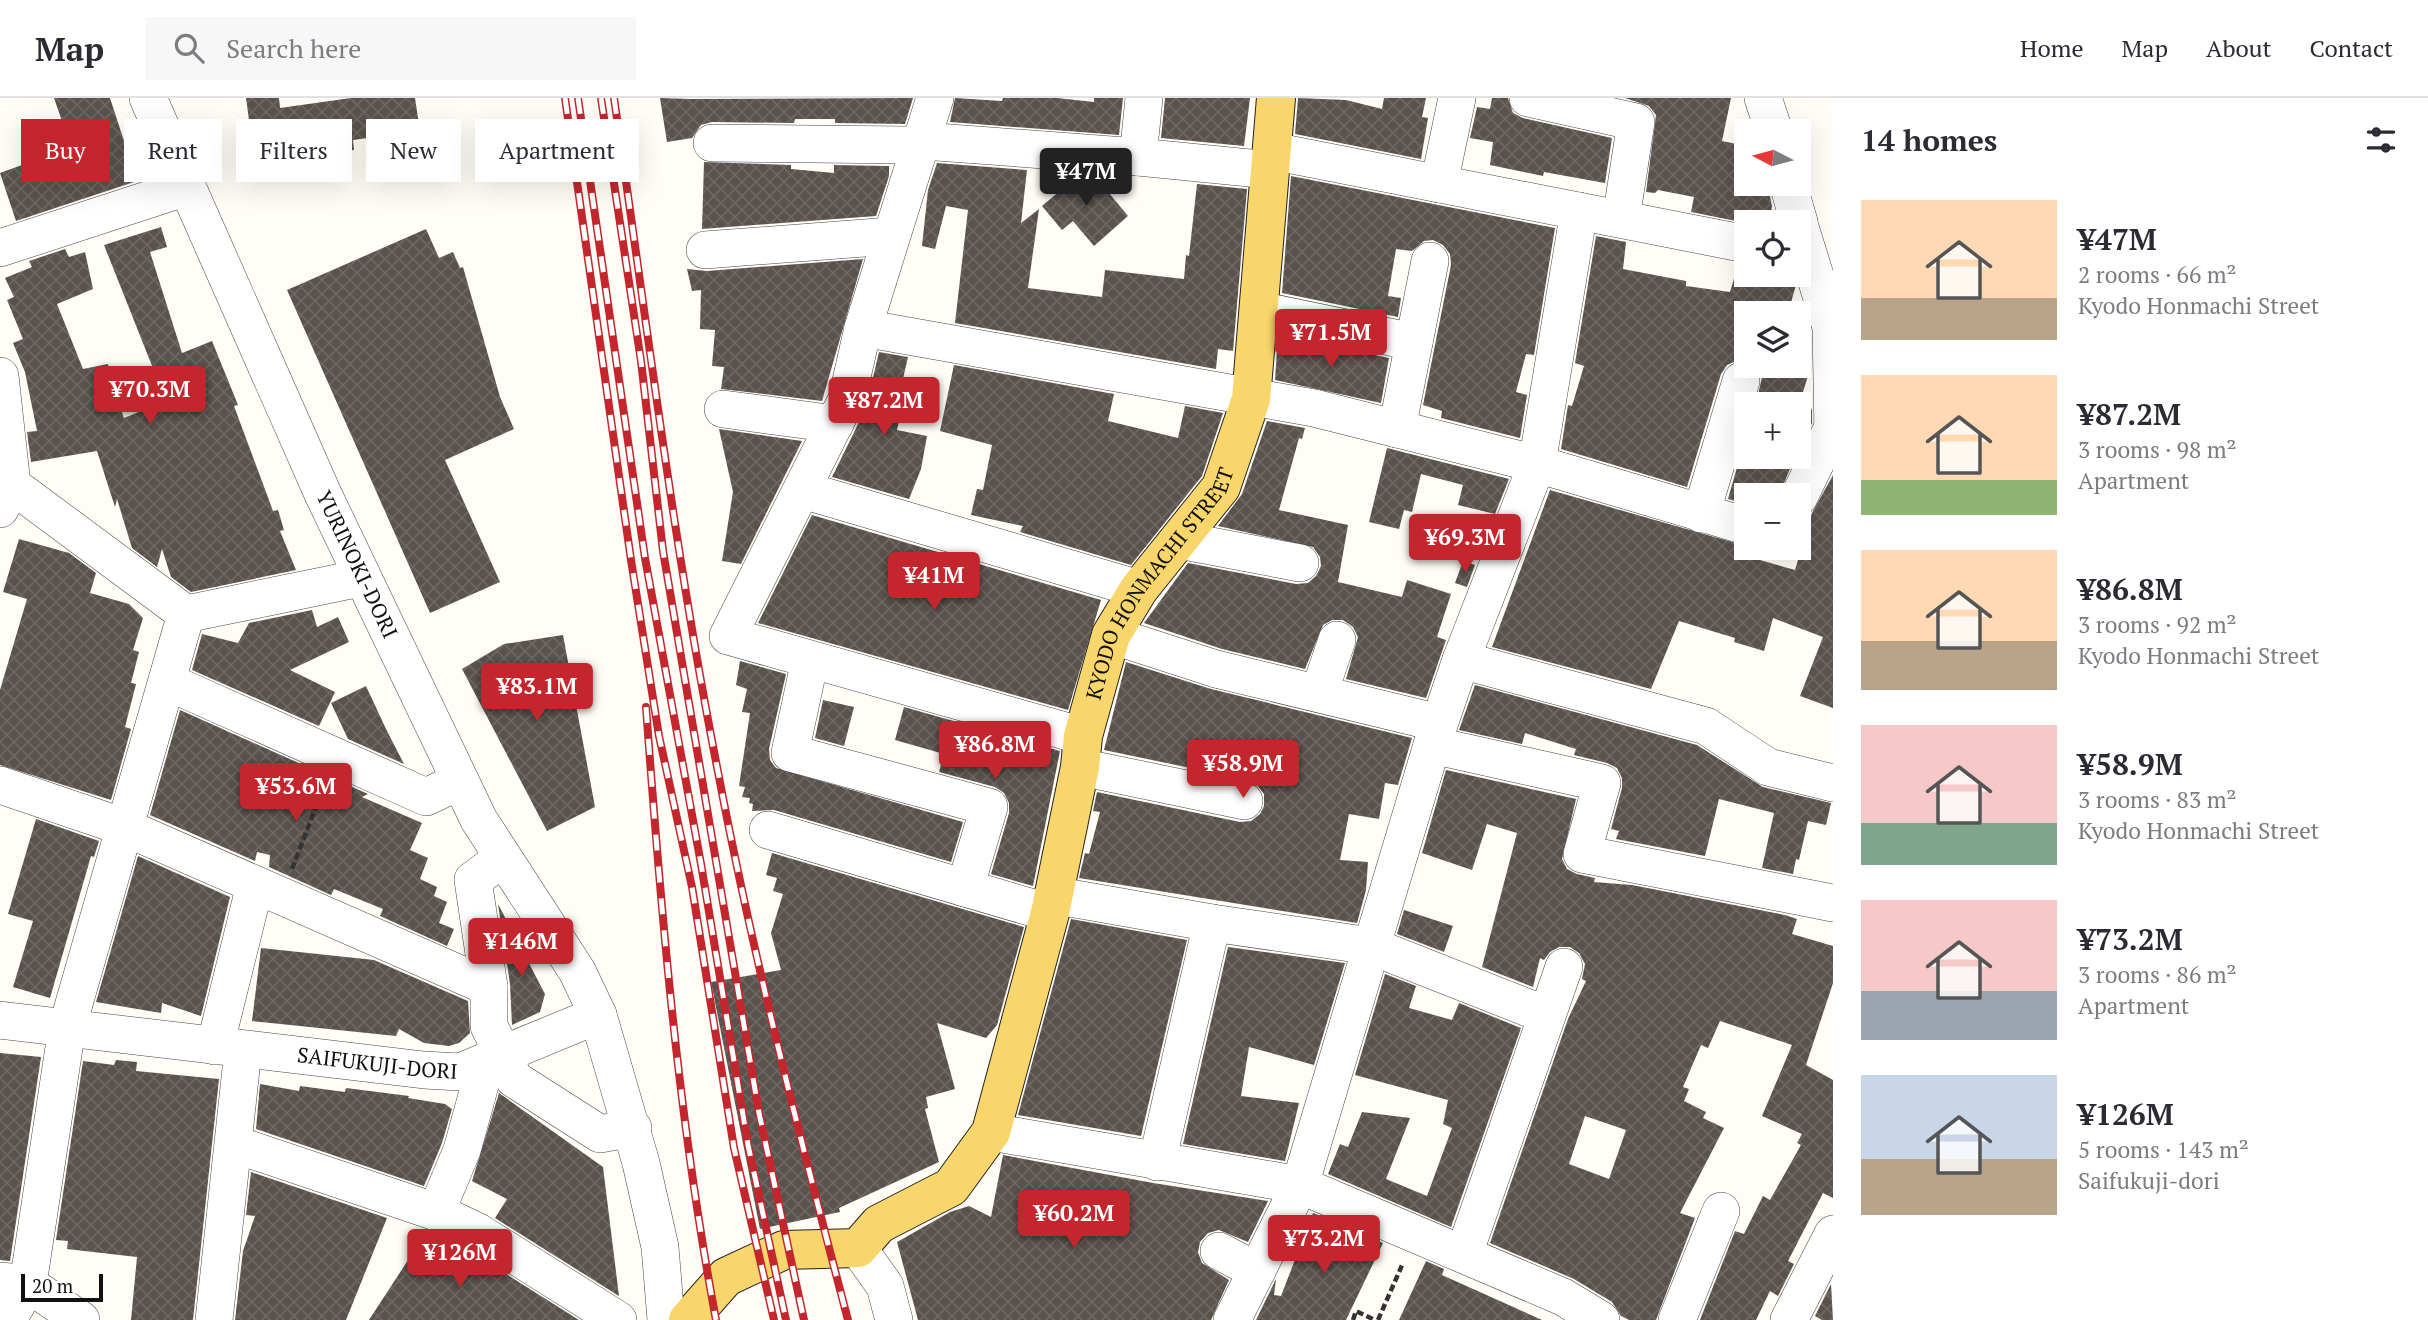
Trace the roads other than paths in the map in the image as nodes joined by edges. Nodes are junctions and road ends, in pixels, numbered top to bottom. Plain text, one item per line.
1 (148, 98) edge
2 (936, 98) edge
3 (1144, 98) edge
4 (1276, 98) edge
5 (1457, 98) edge
6 (1528, 98) edge
7 (1763, 98) edge
8 (1770, 119) edge
9 (923, 141) junction
10 (712, 143) dead end
11 (1138, 156) junction
12 (1271, 161) junction
13 (1439, 184) junction
14 (187, 187) junction
15 (1579, 211) junction
16 (1621, 219) junction
17 (891, 236) junction
18 (1734, 242) edge
19 (0, 248) edge
20 (705, 250) dead end
21 (1430, 261) dead end
22 (1811, 267) edge
23 (1259, 310) junction
24 (1832, 325) edge
25 (863, 328) junction
26 (1415, 342) junction
27 (0, 376) edge
28 (1741, 382) dead end
29 (1251, 399) junction
30 (723, 409) dead end
31 (835, 425) junction
32 (1397, 429) junction
33 (1832, 433) edge
34 (1537, 464) junction
35 (1807, 483) edge
36 (803, 490) junction
37 (4, 491) edge
38 (1724, 520) edge
39 (1179, 540) junction
40 (1300, 563) dead end
41 (361, 578) junction
42 (1139, 589) junction
43 (186, 614) junction
44 (1111, 635) junction
45 (1337, 640) dead end
46 (810, 660) junction
47 (1461, 660) junction
48 (167, 682) junction
49 (1319, 693) junction
50 (1436, 734) junction
51 (1081, 752) junction
52 (460, 781) junction
53 (1833, 783) edge
54 (0, 785) edge
55 (1244, 801) dead end
56 (124, 827) junction
57 (768, 830) dead end
58 (503, 858) junction
59 (965, 888) junction
60 (268, 890) junction
61 (1833, 903) edge
62 (1052, 904) junction
63 (1212, 923) junction
64 (1371, 946) junction
65 (1564, 967) dead end
66 (489, 988) junction
67 (598, 1015) junction
68 (1546, 1015) junction
69 (0, 1020) edge
70 (67, 1028) junction
71 (229, 1048) junction
72 (494, 1059) junction
73 (632, 1128) junction
74 (991, 1132) junction
75 (234, 1144) junction
76 (1157, 1162) junction
77 (1300, 1185) junction
78 (1721, 1211) dead end
79 (436, 1212) junction
80 (858, 1248) junction
81 (1830, 1248) edge
82 (1219, 1251) dead end
83 (1464, 1254) junction
84 (1256, 1271) junction
85 (14, 1282) edge
86 (8, 1320) edge
87 (81, 1320) edge
88 (214, 1320) edge
89 (618, 1320) edge
90 (666, 1320) edge
91 (688, 1320) edge
92 (894, 1320) edge
93 (1232, 1320) edge
94 (1601, 1320) edge
95 (1677, 1320) edge
96 (1789, 1320) edge

1 - 14 street, YURINOKI-DORI
2 - 9 street
3 - 11 street
4 - 12 main road, KYODO HONMACHI STREET
5 - 13 street
6 - 16 street
7 - 8 street
9 - 10 street
9 - 11 street
9 - 17 street
11 - 12 street
12 - 13 street
12 - 23 main road, KYODO HONMACHI STREET
13 - 15 street
14 - 19 street
14 - 41 street, YURINOKI-DORI
15 - 16 street
15 - 34 street
16 - 18 street
17 - 20 street
17 - 25 street
21 - 26 street
22 - 24 street
23 - 26 street
23 - 29 main road, KYODO HONMACHI STREET
24 - 33 street
25 - 29 street
25 - 31 street
26 - 32 street
27 - 37 street
28 - 38 street
29 - 32 street
29 - 39 main road, KYODO HONMACHI STREET
30 - 31 street
31 - 36 street
32 - 34 street
33 - 35 street
34 - 38 street
34 - 47 street
36 - 42 street
36 - 46 street
37 - 43 street
39 - 40 street
39 - 42 main road, KYODO HONMACHI STREET
41 - 43 street
41 - 52 street, YURINOKI-DORI
42 - 44 main road, KYODO HONMACHI STREET
43 - 48 street
44 - 49 street
44 - 51 main road, KYODO HONMACHI STREET
45 - 49 street
46 - 51 street
46 - 59 street
47 - 50 street
47 - 53 street
48 - 52 street
48 - 56 street
49 - 50 street
50 - 61 street
50 - 64 street
51 - 55 street
51 - 62 main road, KYODO HONMACHI STREET
52 - 58 street, YURINOKI-DORI
54 - 56 street
56 - 60 street
56 - 70 street
57 - 59 street
58 - 66 street
58 - 67 street, YURINOKI-DORI
59 - 62 street
60 - 66 street
60 - 71 street
62 - 63 street
62 - 74 main road, KYODO HONMACHI STREET
63 - 64 street
63 - 76 street
64 - 68 street
64 - 77 street
65 - 68 street
66 - 72 street
67 - 72 street, SAIFUKUJI-DORI
67 - 73 street
68 - 83 street
69 - 70 street, SAIFUKUJI-DORI
70 - 71 street, SAIFUKUJI-DORI
70 - 85 street
71 - 72 street, SAIFUKUJI-DORI
71 - 75 street
72 - 73 street
72 - 79 street
73 - 90 street
74 - 76 street
74 - 80 main road, KYODO HONMACHI STREET
75 - 79 street
75 - 88 street
76 - 77 street
77 - 83 street
77 - 84 street
78 - 95 street
79 - 89 street
80 - 91 main road
80 - 92 street
81 - 96 street
82 - 84 street
83 - 94 street
84 - 93 street
85 - 86 street
85 - 87 street

